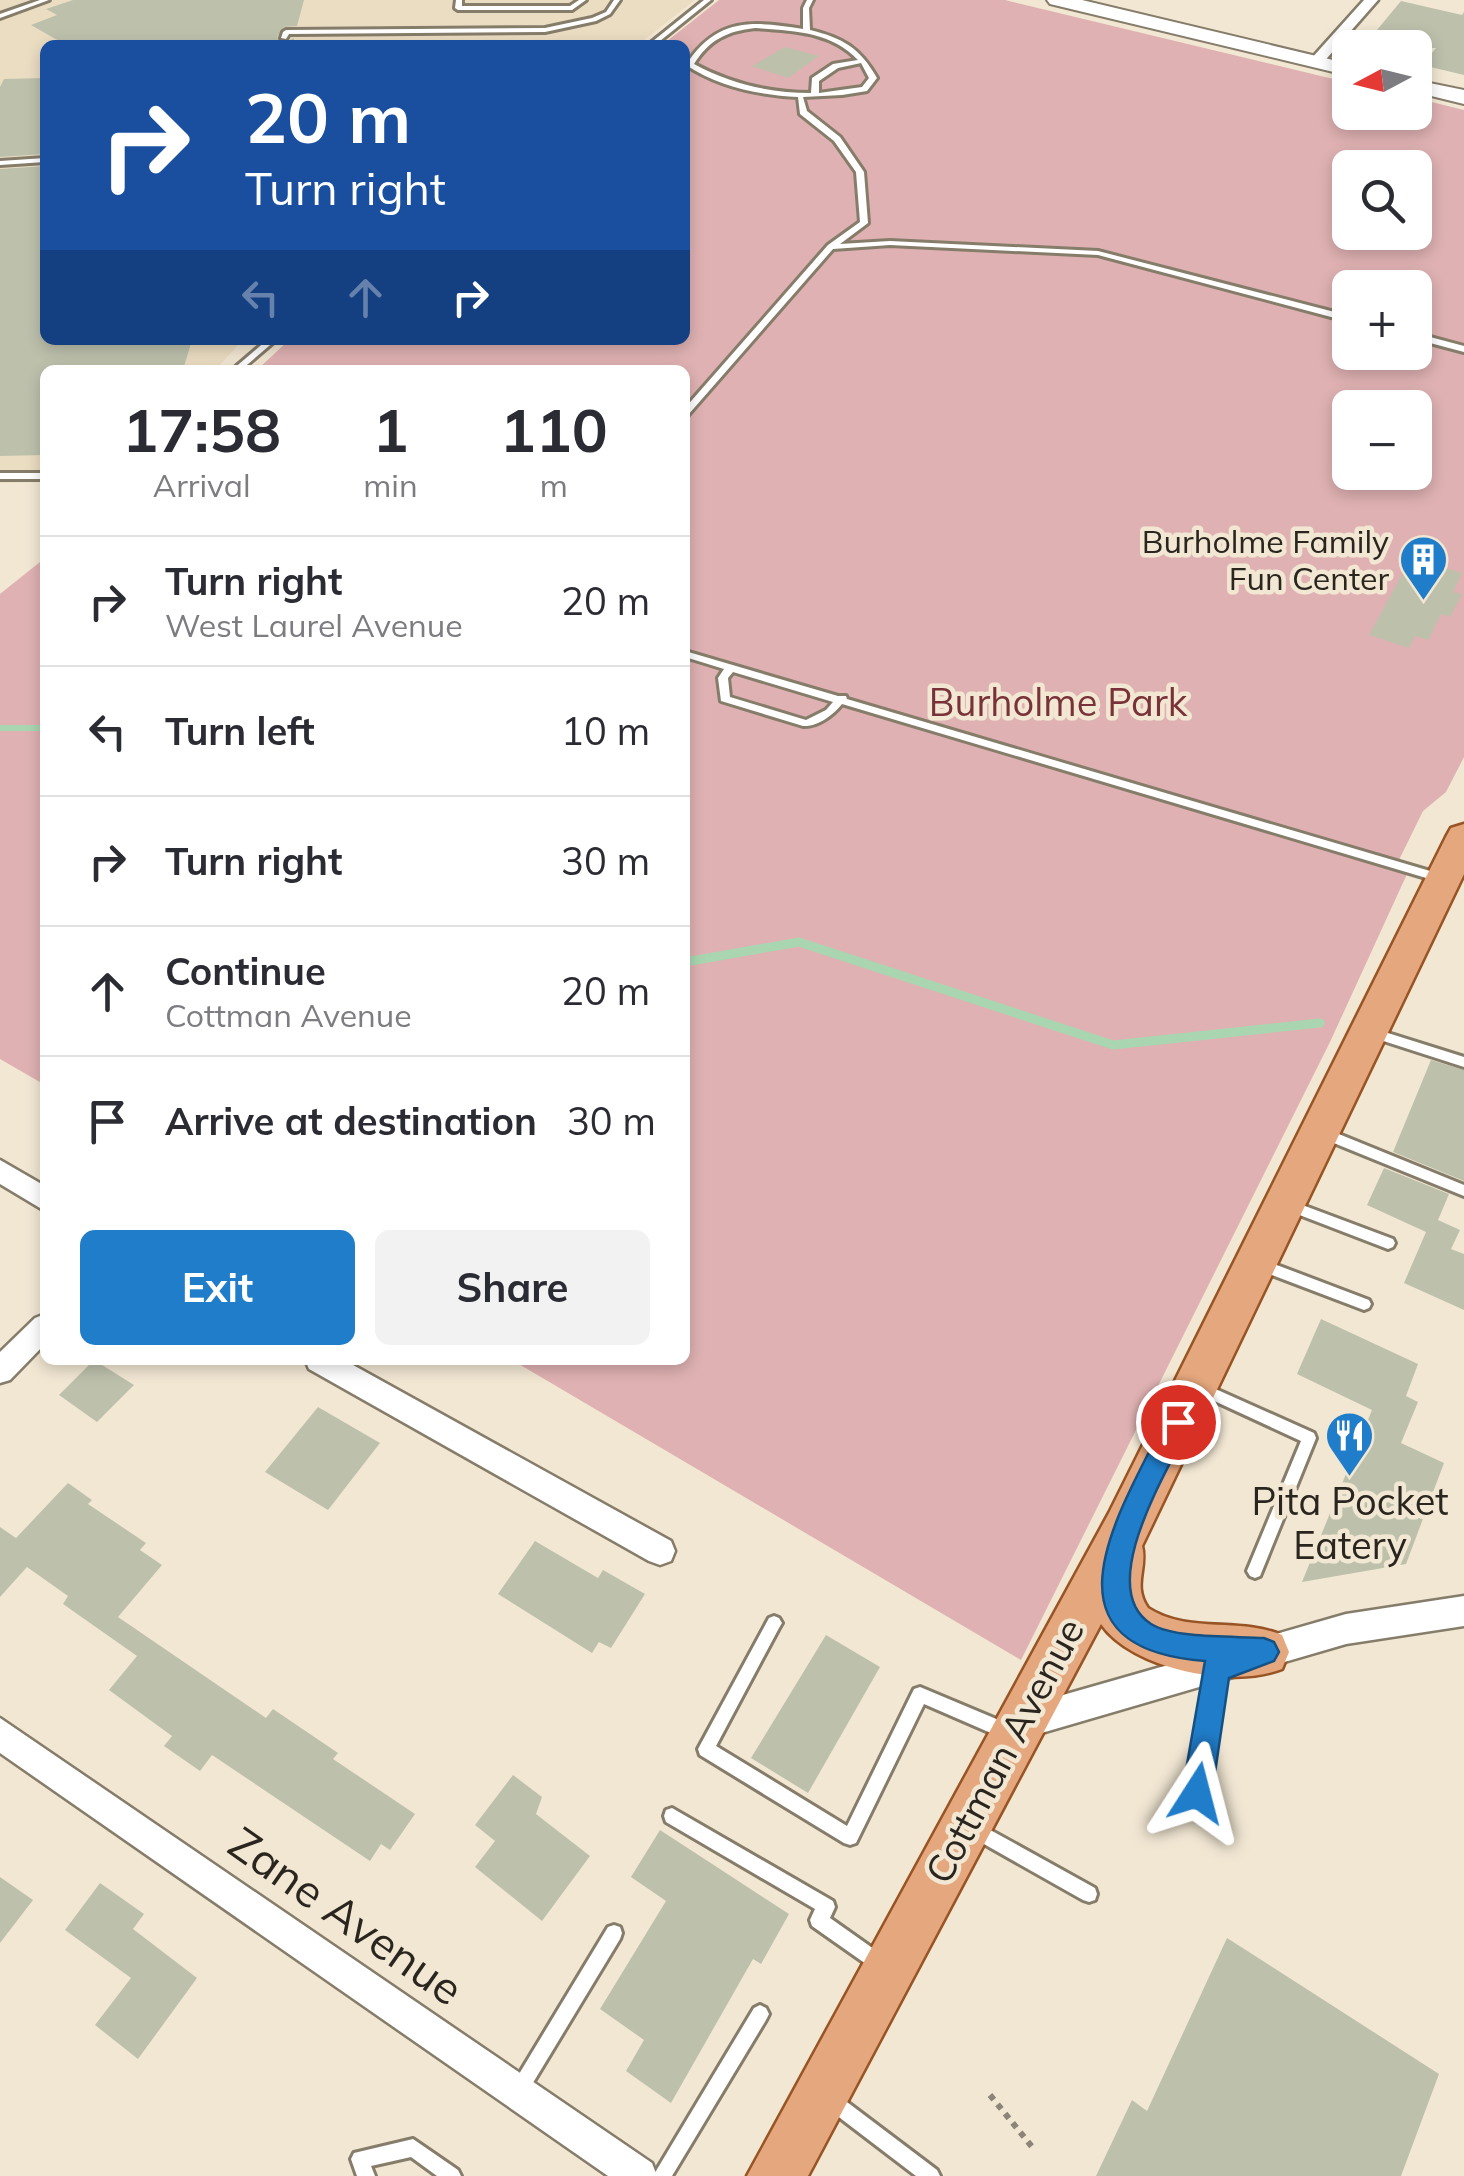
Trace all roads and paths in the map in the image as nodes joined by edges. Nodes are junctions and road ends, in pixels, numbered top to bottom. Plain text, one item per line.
1 (46, 0) edge
2 (459, 0) edge
3 (583, 0) edge
4 (617, 0) edge
5 (708, 0) edge
6 (810, 0) edge
7 (1057, 0) edge
8 (1371, 0) edge
9 (0, 16) edge
10 (807, 30) junction
11 (317, 32) junction
12 (284, 38) dead end
13 (315, 40) edge
14 (657, 40) edge
15 (862, 61) junction
16 (1316, 62) junction
17 (1332, 66) edge
18 (1432, 90) edge
19 (815, 94) junction
20 (1464, 97) edge
21 (801, 98) junction
22 (40, 160) edge
23 (0, 163) edge
24 (864, 223) junction
25 (890, 243) junction
26 (831, 247) junction
27 (1332, 314) edge
28 (1432, 341) edge
29 (266, 345) edge
30 (1464, 349) edge
31 (242, 365) edge
32 (690, 408) edge
33 (0, 476) edge
34 (40, 476) edge
35 (690, 656) edge
36 (730, 668) junction
37 (842, 698) junction
38 (1464, 838) edge
39 (1445, 880) junction
40 (1370, 1032) junction
41 (1464, 1062) edge
42 (1322, 1132) junction
43 (0, 1171) edge
44 (1464, 1192) edge
45 (40, 1197) edge
46 (1287, 1204) junction
47 (1388, 1243) dead end
48 (1258, 1264) junction
49 (1364, 1304) dead end
50 (40, 1331) edge
51 (329, 1365) edge
52 (0, 1372) edge
53 (1195, 1386) junction
54 (1126, 1528) junction
55 (660, 1550) dead end
56 (1255, 1571) dead end
57 (1464, 1611) edge
58 (774, 1623) dead end
59 (1264, 1652) junction
60 (1216, 1668) junction
61 (1018, 1729) junction
62 (0, 1734) edge
63 (1197, 1793) dead end
64 (672, 1816) dead end
65 (966, 1824) junction
66 (1089, 1894) dead end
67 (614, 1933) dead end
68 (888, 1969) junction
69 (760, 2014) dead end
70 (518, 2092) junction
71 (821, 2093) junction
72 (990, 2095) dead end
73 (1033, 2148) dead end
74 (366, 2176) edge
75 (452, 2176) edge
76 (638, 2176) edge
77 (662, 2176) edge
78 (776, 2176) edge
79 (930, 2176) edge

1 - 9 lane
2 - 3 lane
4 - 11 lane
5 - 14 lane
6 - 10 lane
7 - 16 main road
8 - 16 street
10 - 15 lane
10 - 21 lane
11 - 12 lane
11 - 13 lane
15 - 19 lane
15 - 19 lane
16 - 17 main road
18 - 20 main road
19 - 21 lane
21 - 24 lane
22 - 23 lane
24 - 25 lane
24 - 26 lane
25 - 26 lane
25 - 27 lane
26 - 32 lane
28 - 30 lane
29 - 31 lane
33 - 34 lane
35 - 36 lane
36 - 37 lane
36 - 37 lane
37 - 39 lane
38 - 39 main road, Cottman Avenue
39 - 40 main road, Cottman Avenue
40 - 41 lane
40 - 42 main road, Cottman Avenue
42 - 44 lane
42 - 46 main road, Cottman Avenue
43 - 45 street
46 - 47 lane
46 - 48 main road, Cottman Avenue
48 - 49 lane
48 - 53 main road, Cottman Avenue
50 - 52 street
51 - 55 street
53 - 54 main road, Cottman Avenue
53 - 56 lane
54 - 59 main road
54 - 61 main road, Cottman Avenue
57 - 59 street
58 - 61 lane
59 - 60 street
60 - 61 street
60 - 63 lane
61 - 65 main road, Cottman Avenue
62 - 70 street, Zane Avenue
64 - 68 lane
65 - 66 lane
65 - 68 main road, Cottman Avenue
67 - 70 lane
68 - 71 main road, Cottman Avenue
69 - 77 lane
70 - 76 street, Zane Avenue
71 - 78 main road, Cottman Avenue
71 - 79 lane
72 - 73 path
74 - 75 lane

